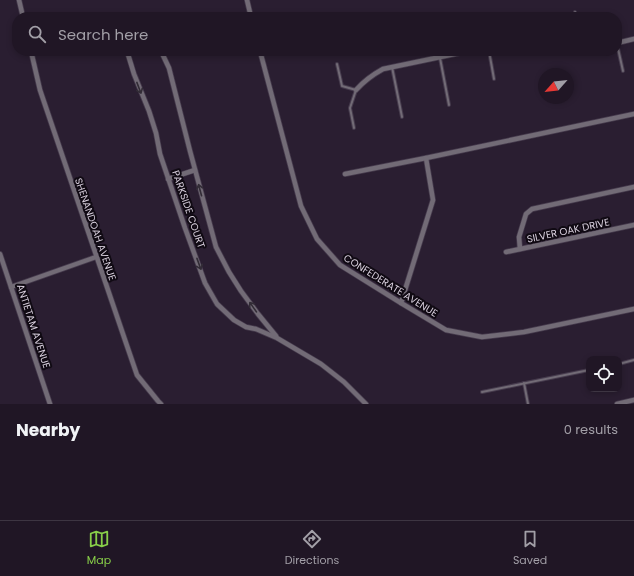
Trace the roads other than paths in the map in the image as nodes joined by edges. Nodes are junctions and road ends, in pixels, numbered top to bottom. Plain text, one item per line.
1 (19, 0) edge
2 (247, 0) edge
3 (22, 12) edge
4 (251, 12) edge
5 (634, 39) edge
6 (622, 42) edge
7 (32, 56) edge
8 (129, 56) edge
9 (164, 56) edge
10 (261, 56) edge
11 (444, 56) edge
12 (490, 56) edge
13 (620, 56) edge
14 (439, 57) junction
15 (337, 64) dead end
16 (392, 67) junction
17 (623, 71) dead end
18 (494, 79) dead end
19 (356, 90) junction
20 (449, 105) dead end
21 (634, 114) edge
22 (402, 117) dead end
23 (354, 128) dead end
24 (426, 158) junction
25 (195, 170) junction
26 (345, 174) dead end
27 (168, 179) junction
28 (634, 187) edge
29 (634, 225) edge
30 (520, 249) junction
31 (506, 252) dead end
32 (0, 254) edge
33 (96, 256) junction
34 (11, 287) junction
35 (401, 303) junction
36 (634, 309) edge
37 (277, 338) junction
38 (634, 360) edge
39 (622, 363) edge
40 (586, 371) edge
41 (524, 383) junction
42 (482, 392) dead end
43 (634, 400) edge
44 (50, 404) edge
45 (161, 404) edge
46 (366, 404) edge
47 (528, 404) edge
48 (617, 404) edge

1 - 3 street
2 - 4 street
5 - 6 street
7 - 33 street, SHENANDOAH AVENUE
8 -> 27 street, PARKSIDE COURT
9 - 25 street, PARKSIDE COURT
10 - 35 street, CONFEDERATE AVENUE
11 - 14 street
12 - 18 lane
13 - 17 lane
14 - 16 street
14 - 20 lane
15 - 19 lane
16 - 19 street
16 - 22 lane
19 - 23 lane
21 - 24 street
24 - 26 street
24 - 35 street
25 - 27 street
37 -> 25 street, PARKSIDE COURT
27 -> 37 street, PARKSIDE COURT
28 - 30 street
29 - 30 street, SILVER OAK DRIVE
30 - 31 street, SILVER OAK DRIVE
32 - 34 street, ANTIETAM AVENUE
33 - 34 street
33 - 45 street, SHENANDOAH AVENUE
34 - 44 street, ANTIETAM AVENUE
35 - 36 street, CONFEDERATE AVENUE
37 - 46 street, PARKSIDE COURT
38 - 39 lane
40 - 41 lane
41 - 42 lane
41 - 47 lane
43 - 48 street

